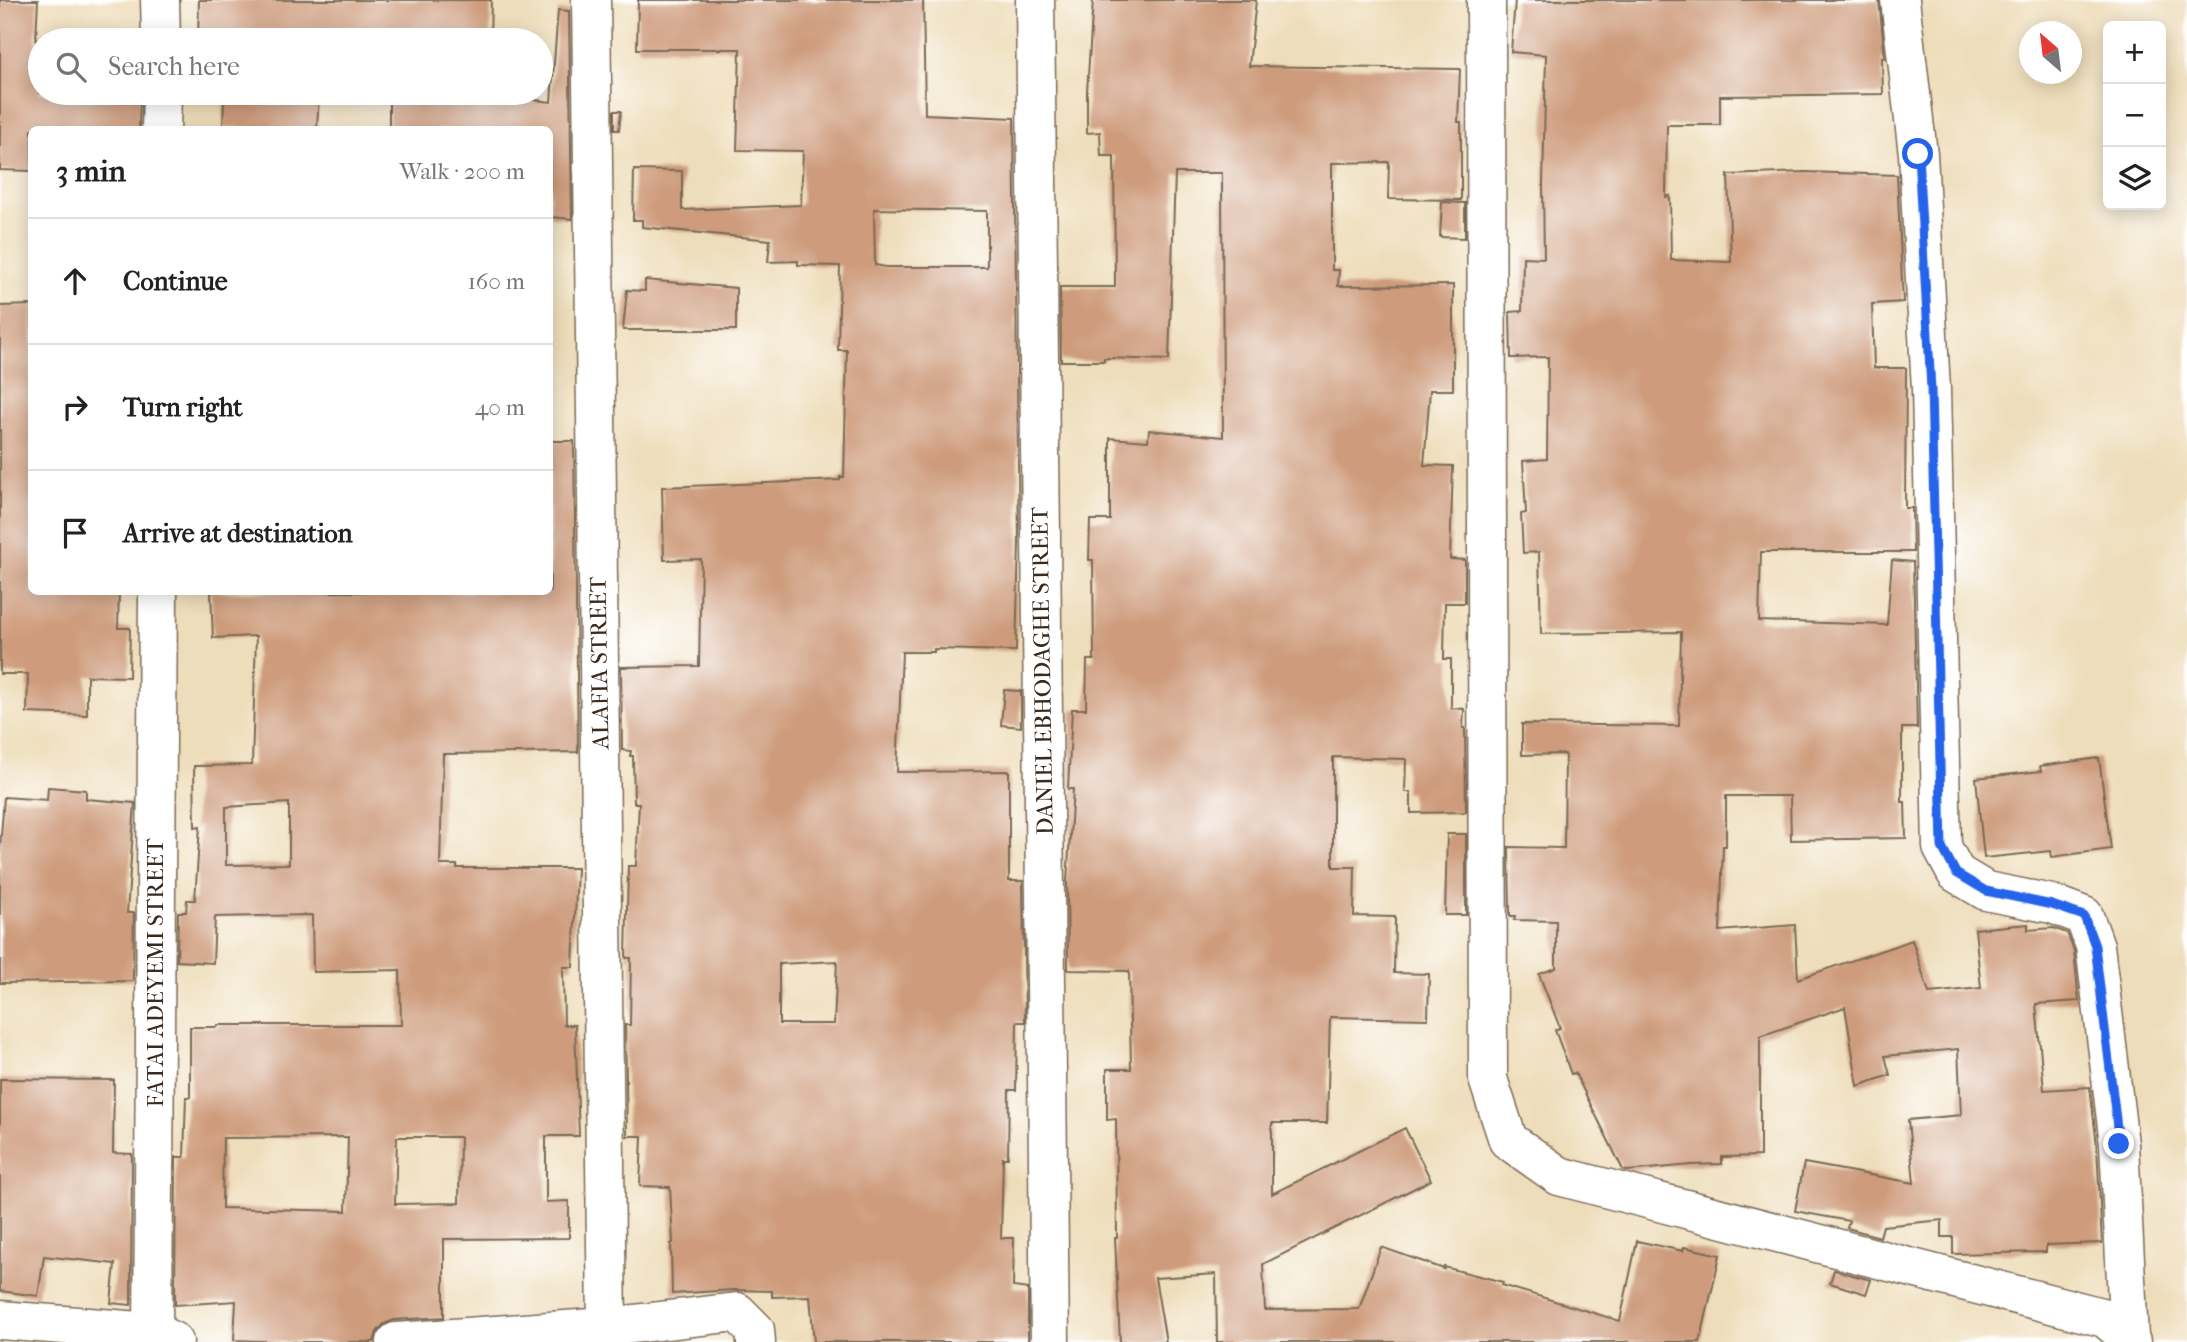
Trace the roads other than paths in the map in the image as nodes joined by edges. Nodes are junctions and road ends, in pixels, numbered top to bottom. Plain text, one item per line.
1 (160, 0) edge
2 (591, 0) edge
3 (1035, 0) edge
4 (1486, 0) edge
5 (1900, 0) edge
6 (161, 28) edge
7 (162, 105) edge
8 (162, 126) edge
9 (158, 595) edge
10 (0, 1320) edge
11 (607, 1327) junction
12 (163, 1337) edge
13 (2130, 1340) edge
14 (396, 1342) edge
15 (756, 1342) edge
16 (1050, 1342) edge

1 - 6 street
2 - 11 street, ALAFIA STREET
3 - 16 street, DANIEL EBHODAGHE STREET
4 - 13 street
5 - 13 street
7 - 8 street
9 - 12 street, FATAI ADEYEMI STREET
10 - 12 street
11 - 14 street
11 - 15 street

